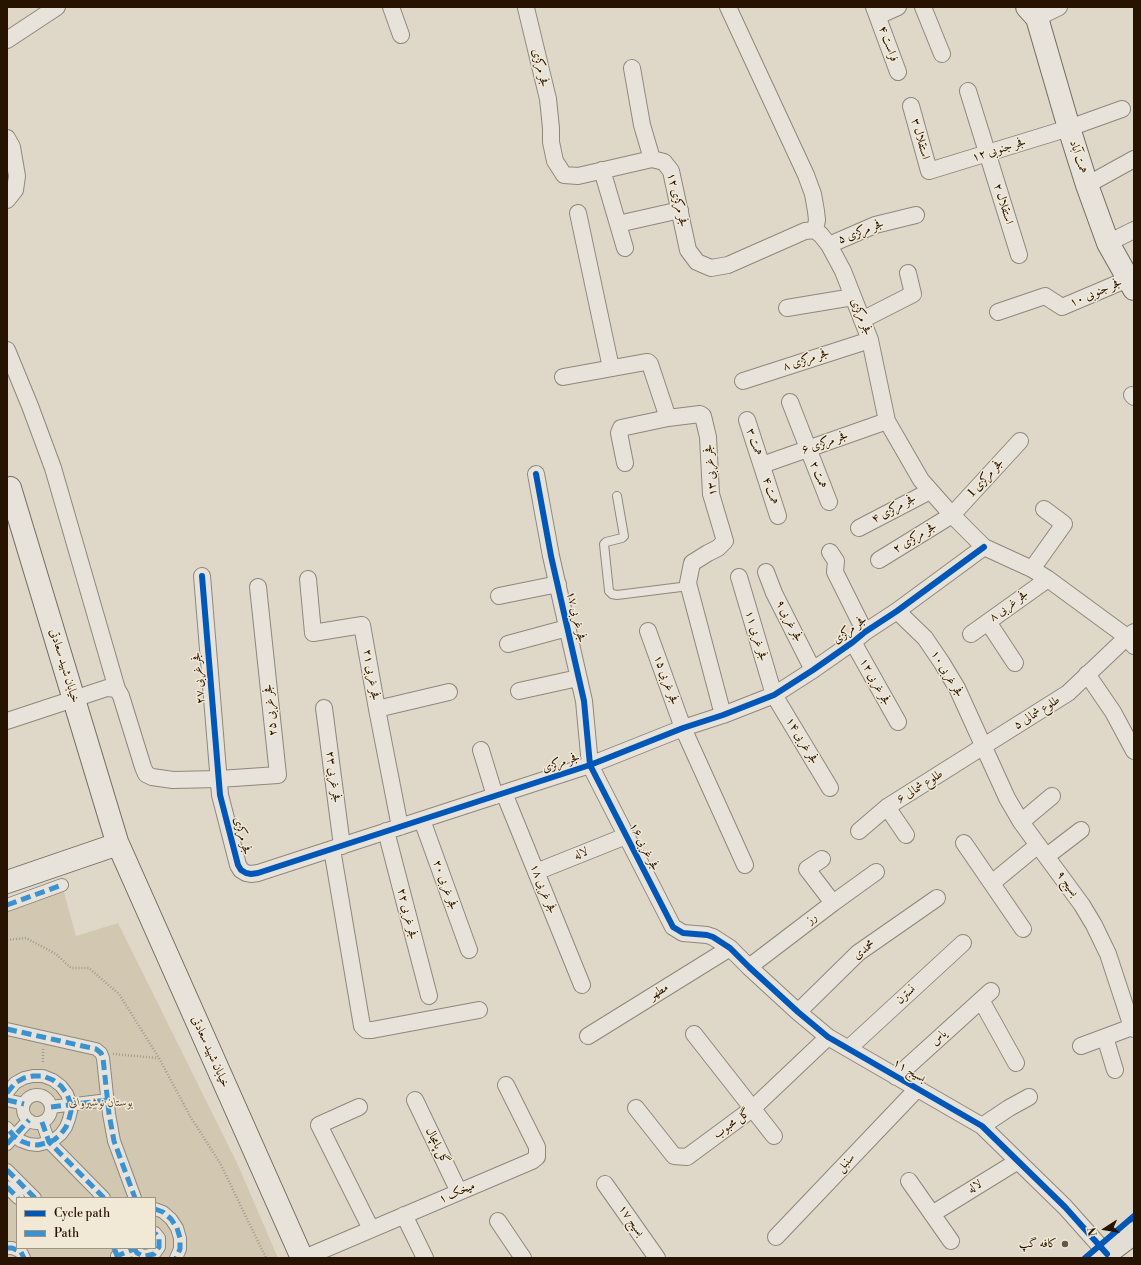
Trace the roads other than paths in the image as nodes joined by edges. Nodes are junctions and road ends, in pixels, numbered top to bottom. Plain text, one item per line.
1 (56, 7) edge
2 (391, 7) edge
3 (728, 7) edge
4 (898, 7) edge
5 (923, 7) edge
6 (1059, 7) edge
7 (526, 8) dead end
8 (1033, 11) edge
9 (876, 12) edge
10 (401, 35) dead end
11 (7, 40) edge
12 (942, 54) dead end
13 (632, 68) dead end
14 (898, 72) dead end
15 (968, 91) dead end
16 (911, 106) dead end
17 (1122, 109) dead end
18 (1068, 128) junction
19 (7, 138) edge
20 (988, 153) junction
21 (652, 159) junction
22 (1134, 159) edge
23 (602, 170) junction
24 (929, 171) joint
25 (1087, 185) junction
26 (7, 200) edge
27 (680, 210) junction
28 (578, 213) dead end
29 (916, 215) dead end
30 (618, 224) junction
31 (815, 230) junction
32 (1134, 230) edge
33 (1108, 243) junction
34 (829, 245) junction
35 (625, 248) dead end
36 (1019, 255) dead end
37 (908, 273) dead end
38 (1131, 284) edge
39 (853, 297) junction
40 (787, 308) dead end
41 (998, 312) dead end
42 (862, 320) junction
43 (870, 340) junction
44 (7, 350) edge
45 (611, 368) junction
46 (563, 377) dead end
47 (742, 381) dead end
48 (790, 402) dead end
49 (668, 418) junction
50 (747, 420) dead end
51 (887, 421) junction
52 (1020, 442) dead end
53 (807, 449) junction
54 (625, 463) dead end
55 (762, 465) junction
56 (536, 474) dead end
57 (10, 488) dead end
58 (930, 491) junction
59 (617, 496) dead end
60 (828, 502) dead end
61 (1044, 509) dead end
62 (952, 515) junction
63 (778, 516) dead end
64 (858, 528) dead end
65 (984, 547) junction
66 (830, 552) dead end
67 (879, 560) dead end
68 (1032, 570) junction
69 (766, 572) dead end
70 (202, 576) dead end
71 (739, 577) dead end
72 (308, 579) dead end
73 (1048, 579) junction
74 (558, 584) junction
75 (688, 586) junction
76 (258, 587) dead end
77 (499, 596) dead end
78 (897, 611) junction
79 (988, 622) junction
80 (567, 628) junction
81 (648, 631) dead end
82 (971, 634) dead end
83 (859, 637) junction
84 (1132, 638) edge
85 (508, 644) dead end
86 (1015, 662) dead end
87 (813, 670) junction
88 (1087, 674) junction
89 (578, 678) junction
90 (112, 688) junction
91 (519, 691) dead end
92 (449, 692) dead end
93 (774, 695) junction
94 (74, 699) junction
95 (324, 708) dead end
96 (377, 709) junction
97 (724, 715) junction
98 (7, 721) edge
99 (898, 722) dead end
100 (683, 728) junction
101 (984, 746) junction
102 (481, 750) dead end
103 (1134, 751) edge
104 (590, 765) junction
105 (219, 779) junction
106 (830, 788) dead end
107 (499, 795) junction
108 (1052, 796) dead end
109 (887, 807) junction
110 (422, 820) junction
111 (1021, 822) junction
112 (393, 829) junction
113 (1081, 830) dead end
114 (859, 831) dead end
115 (906, 835) dead end
116 (626, 836) junction
117 (964, 843) dead end
118 (118, 845) junction
119 (337, 847) junction
120 (1043, 850) junction
121 (822, 859) dead end
122 (745, 865) dead end
123 (536, 872) junction
124 (876, 872) dead end
125 (7, 882) edge
126 (992, 883) junction
127 (62, 885) dead end
128 (937, 898) dead end
129 (833, 903) junction
130 (7, 905) edge
131 (1023, 929) dead end
132 (684, 932) joint
133 (963, 942) dead end
134 (730, 948) junction
135 (469, 950) dead end
136 (749, 967) junction
137 (582, 985) dead end
138 (429, 996) dead end
139 (479, 1010) dead end
140 (798, 1012) junction
141 (1133, 1028) edge
142 (7, 1029) edge
143 (694, 1034) dead end
144 (588, 1036) dead end
145 (828, 1037) junction
146 (1104, 1037) junction
147 (1081, 1046) dead end
148 (849, 1048) junction
149 (1016, 1063) dead end
150 (1115, 1070) dead end
151 (896, 1076) junction
152 (506, 1085) dead end
153 (917, 1088) junction
154 (8, 1093) edge
155 (1029, 1097) dead end
156 (108, 1100) junction
157 (415, 1100) dead end
158 (24, 1104) junction
159 (70, 1105) junction
160 (51, 1107) junction
161 (359, 1107) dead end
162 (636, 1108) dead end
163 (752, 1109) junction
164 (29, 1120) junction
165 (42, 1122) junction
166 (982, 1126) junction
167 (9, 1136) edge
168 (774, 1136) dead end
169 (49, 1142) junction
170 (1018, 1161) junction
171 (7, 1170) edge
172 (909, 1181) dead end
173 (605, 1184) dead end
174 (7, 1187) edge
175 (459, 1192) junction
176 (17, 1197) edge
177 (35, 1197) edge
178 (103, 1197) edge
179 (136, 1197) edge
180 (156, 1209) edge
181 (932, 1214) junction
182 (404, 1215) junction
183 (498, 1221) dead end
184 (371, 1230) junction
185 (1134, 1233) edge
186 (156, 1234) edge
187 (776, 1238) dead end
188 (951, 1241) dead end
189 (7, 1248) edge
190 (134, 1249) edge
191 (117, 1255) edge
192 (1104, 1256) edge
193 (24, 1258) edge
194 (176, 1258) edge
195 (303, 1258) edge
196 (425, 1258) edge
197 (523, 1258) edge
198 (657, 1258) edge

1 - 11 street
2 - 10 street
3 - 31 street
4 - 9 street
5 - 12 street
6 - 8 street
7 - 23 street, فجر مرکزی
8 - 18 main road, همت آباد
9 - 14 street, فراست ۴
13 - 21 street
15 - 20 street, استقلال ۲
16 - 24 street, استقلال ۳
17 - 18 street, فجر جنوبی ۱۲
18 - 20 street, فجر جنوبی ۱۲
18 - 25 main road, همت آباد
19 - 26 street
20 - 24 street, فجر جنوبی ۱۲
20 - 36 street, استقلال ۲
21 - 23 street
21 - 27 street, فجر مرکزی ۱۲
22 - 25 street
23 - 30 street
25 - 33 main road, همت آباد
27 - 30 street
27 - 31 street, فجر مرکزی ۱۲
28 - 45 street
29 - 34 street, فجر مرکزی ۵
30 - 35 street
31 - 34 street, فجر مرکزی
32 - 33 street
33 - 38 main road, همت آباد
34 - 39 street, فجر مرکزی
37 - 42 street
38 - 41 street, فجر جنوبی ۱۰
39 - 40 street
39 - 42 street, فجر مرکزی
42 - 43 street, فجر مرکزی
43 - 47 street, فجر مرکزی ۸
43 - 51 street, فجر مرکزی
44 - 90 street
45 - 46 street
45 - 49 street
48 - 53 street, همت ۲
49 - 54 street, فجر غربی ۱۳
49 - 75 street, فجر غربی ۱۳
50 - 55 street, همت ۳
51 - 53 street, فجر مرکزی ۶
51 - 58 street, فجر مرکزی
52 - 62 street, فجر مرکزی 1
53 - 55 street, فجر مرکزی ۶
53 - 60 street, همت ۲
55 - 63 street, همت ۴
56 - 74 street, فجر غربی ۱۷
57 - 94 main road, خیابان شهید سعادتی
58 - 62 street, فجر مرکزی
58 - 64 street, فجر مرکزی ۴
59 - 75 lane
61 - 68 street
62 - 65 street, فجر مرکزی
62 - 67 street, فجر مرکزی ۲
65 - 68 street, فجر مرکزی
65 - 78 street, فجر مرکزی
66 - 83 street, فجر غربی ۱۲
68 - 73 street, فجر مرکزی
69 - 87 street, فجر غربی ۹
70 - 105 street, فجر غربی ۲۷
71 - 93 street, فجر غربی ۱۱
72 - 96 street, فجر غربی ۲۱
73 - 79 street, فجر غربی ۸
73 - 84 street, فجر مرکزی
74 - 77 street
74 - 80 street, فجر غربی ۱۷
75 - 97 street, فجر غربی ۱۳
76 - 105 street, فجر غربی ۲۵
78 - 83 street, فجر مرکزی
78 - 101 street, فجر غربی ۱۰
79 - 82 street, فجر غربی ۸
79 - 86 street
80 - 85 street
80 - 89 street, فجر غربی ۱۷
81 - 100 street, فجر غربی ۱۵
83 - 87 street, فجر مرکزی
83 - 99 street, فجر غربی ۱۲
84 - 88 street, طلوع شمالی ۵
87 - 93 street, فجر مرکزی
88 - 101 street, طلوع شمالی ۵
88 - 103 street
89 - 91 street
89 - 104 street, فجر غربی ۱۷
90 - 94 street
90 - 105 street
92 - 96 street
93 - 97 street, فجر مرکزی
93 - 106 street, فجر غربی ۱۴
94 - 98 street
94 - 118 main road, خیابان شهید سعادتی
95 - 119 street, فجر غربی ۲۳
96 - 112 street, فجر غربی ۲۱
97 - 100 street, فجر مرکزی
100 - 104 street, فجر مرکزی
100 - 122 street, فجر غربی ۱۵
101 - 109 street, طلوع شمالی ۶
101 - 111 street, بسیج ۹
102 - 107 street, فجر غربی ۱۸
104 - 107 street, فجر مرکزی
104 - 116 street, فجر غربی ۱۶
105 - 119 street, فجر مرکزی
107 - 110 street, فجر مرکزی
107 - 123 street, فجر غربی ۱۸
108 - 111 street
109 - 114 street, طلوع شمالی ۶
109 - 115 street
110 - 112 street, فجر مرکزی
110 - 135 street, فجر غربی ۲۰
111 - 120 street, بسیج ۹
112 - 119 street, فجر مرکزی
112 - 138 street, فجر غربی ۲۲
113 - 120 street
116 - 123 street, لاله
116 - 132 street, فجر غربی ۱۶
117 - 126 street
118 - 125 main road
118 - 195 main road, خیابان شهید سعادتی
119 - 139 street, فجر غربی ۲۳
120 - 126 street
120 - 141 street, بسیج ۹
121 - 129 street
123 - 137 street, فجر غربی ۱۸
124 - 129 street, رز
126 - 131 street
127 - 130 street
128 - 140 street, محمدی
129 - 136 street, رز
132 - 134 street, بسیج ۱۱
133 - 148 street, نسترن
134 - 136 street, بسیج ۱۱
134 - 144 street, مطهر
136 - 140 street, بسیج ۱۱
140 - 145 street, بسیج ۱۱
141 - 146 street
142 - 156 street
143 - 163 street
145 - 148 street, بسیج ۱۱
145 - 163 street, گل محبوب
146 - 147 street
146 - 150 street
148 - 151 street, بسیج ۱۱
149 - 151 street, یاس
151 - 153 street, بسیج ۱۱
152 - 175 street, میخک ۱
153 - 166 street, بسیج ۱۱
153 - 187 street, سنبل
154 - 158 street
154 - 159 street
155 - 166 street
156 - 159 street
156 - 179 street
157 - 175 street, گل پامچال
158 - 160 street
158 - 164 street
159 - 160 street
159 - 169 street
160 - 165 street
161 - 184 street
162 - 163 street, گل محبوب
163 - 168 street
164 - 165 street
164 - 167 street
165 - 169 street
166 - 170 street, بسیج ۱۱
167 - 169 street
169 - 178 street
170 - 181 street, لاله
170 - 192 street, بسیج ۱۱
171 - 177 street
172 - 181 street
173 - 198 street, بسیج ۱۷
174 - 176 street
175 - 182 street, میخک ۱
180 - 194 street
181 - 188 street
182 - 184 street, میخک ۱
182 - 196 street
183 - 197 street
184 - 195 street, میخک ۱
185 - 192 highway
186 - 190 street
189 - 193 street
190 - 191 street

